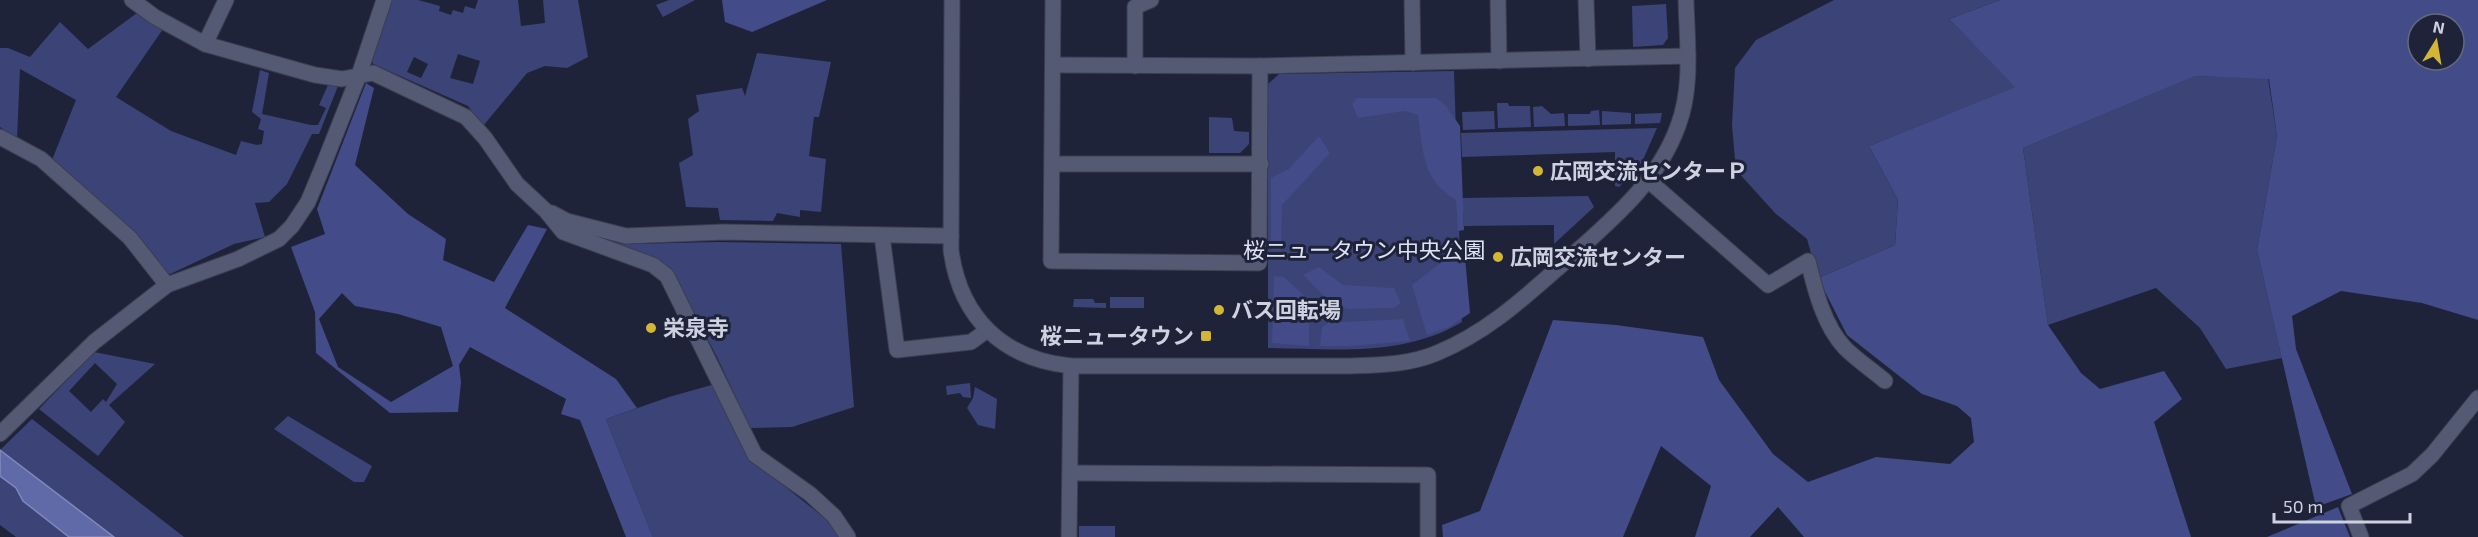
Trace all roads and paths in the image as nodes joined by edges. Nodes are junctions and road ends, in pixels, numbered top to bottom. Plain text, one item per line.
1 (132, 0) edge
2 (226, 0) edge
3 (384, 0) edge
4 (952, 0) edge
5 (1053, 0) edge
6 (1150, 0) edge
7 (1412, 0) edge
8 (1498, 0) edge
9 (1586, 0) edge
10 (1686, 0) edge
11 (205, 44) junction
12 (1688, 56) junction
13 (1588, 58) junction
14 (1499, 61) junction
15 (1413, 63) junction
16 (1053, 65) junction
17 (1135, 66) junction
18 (1260, 66) junction
19 (359, 75) junction
20 (0, 137) edge
21 (1052, 164) junction
22 (1261, 164) junction
23 (1649, 181) junction
24 (546, 211) junction
25 (882, 236) junction
26 (951, 236) junction
27 (167, 285) junction
28 (986, 331) junction
29 (1071, 366) junction
30 (1885, 381) dead end
31 (2478, 398) edge
32 (0, 434) edge
33 (1070, 473) junction
34 (848, 537) edge
35 (1070, 537) edge
36 (1428, 537) edge
37 (2361, 537) edge

1 - 11 street
2 - 11 street
3 - 19 street
4 - 26 street
5 - 16 street
6 - 17 street
7 - 15 street
8 - 14 street
9 - 13 street
10 - 12 street
11 - 19 street
12 - 13 street
12 - 23 street
13 - 14 street
14 - 15 street
15 - 18 street
16 - 17 street
16 - 21 street
17 - 18 street
18 - 22 street
19 - 24 street
19 - 27 street
20 - 27 street
21 - 22 street
21 - 22 street
23 - 29 street
23 - 30 street
24 - 25 street
24 - 34 street
25 - 26 street
25 - 28 street
26 - 28 street
27 - 32 street
28 - 29 street
29 - 33 street
31 - 37 street
33 - 35 street
33 - 36 street

